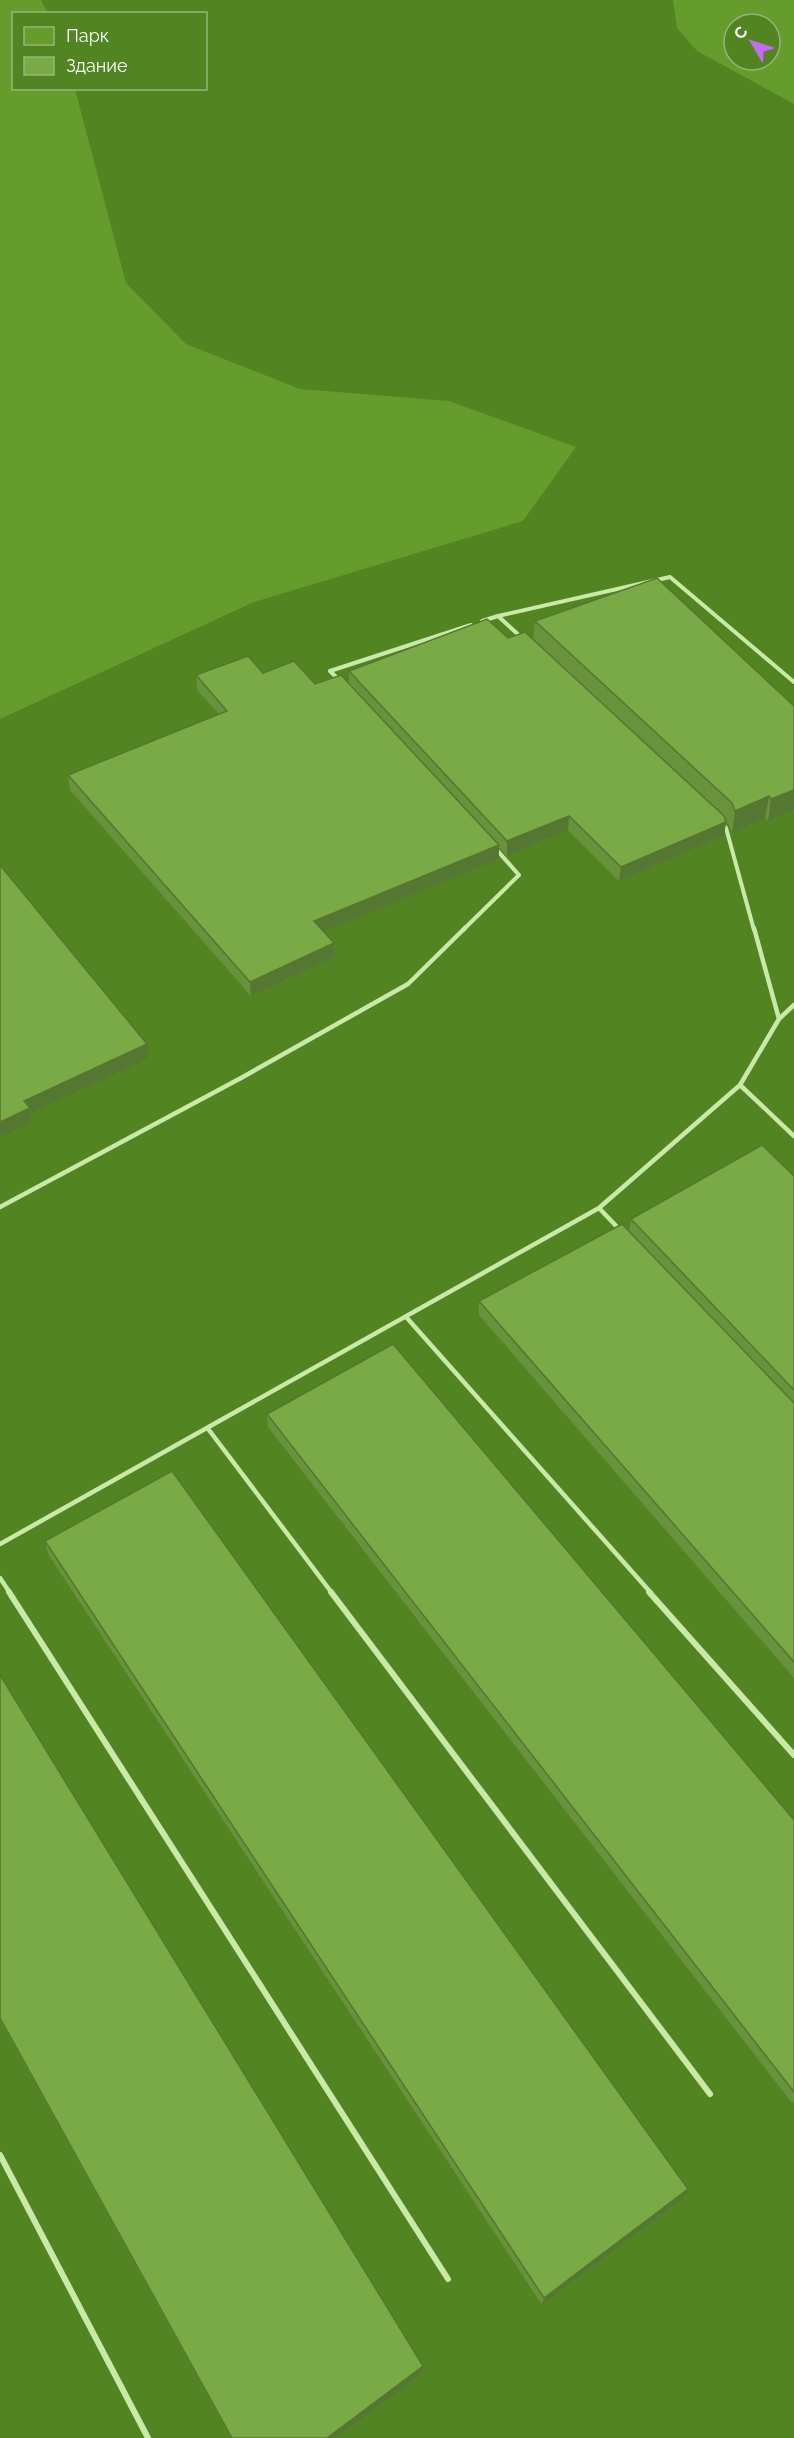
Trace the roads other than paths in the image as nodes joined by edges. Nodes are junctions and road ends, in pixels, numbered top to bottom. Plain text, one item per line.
1 (498, 616) junction
2 (525, 640) edge
3 (794, 682) edge
4 (346, 688) edge
5 (717, 820) edge
6 (488, 841) edge
7 (794, 1005) edge
8 (779, 1019) junction
9 (740, 1085) junction
10 (794, 1136) edge
11 (0, 1207) edge
12 (600, 1208) junction
13 (624, 1234) edge
14 (406, 1317) junction
15 (209, 1430) junction
16 (0, 1544) edge
17 (0, 1578) edge
18 (794, 1755) edge
19 (710, 2094) dead end
20 (0, 2155) edge
21 (448, 2279) dead end
22 (148, 2438) edge

1 - 2 lane
1 - 3 lane
1 - 4 lane
5 - 8 lane
6 - 11 lane
7 - 8 lane
8 - 9 lane
9 - 10 lane
9 - 12 lane
12 - 13 lane
12 - 14 lane
14 - 15 lane
14 - 18 lane
15 - 16 lane
15 - 19 lane
17 - 21 lane
20 - 22 lane

